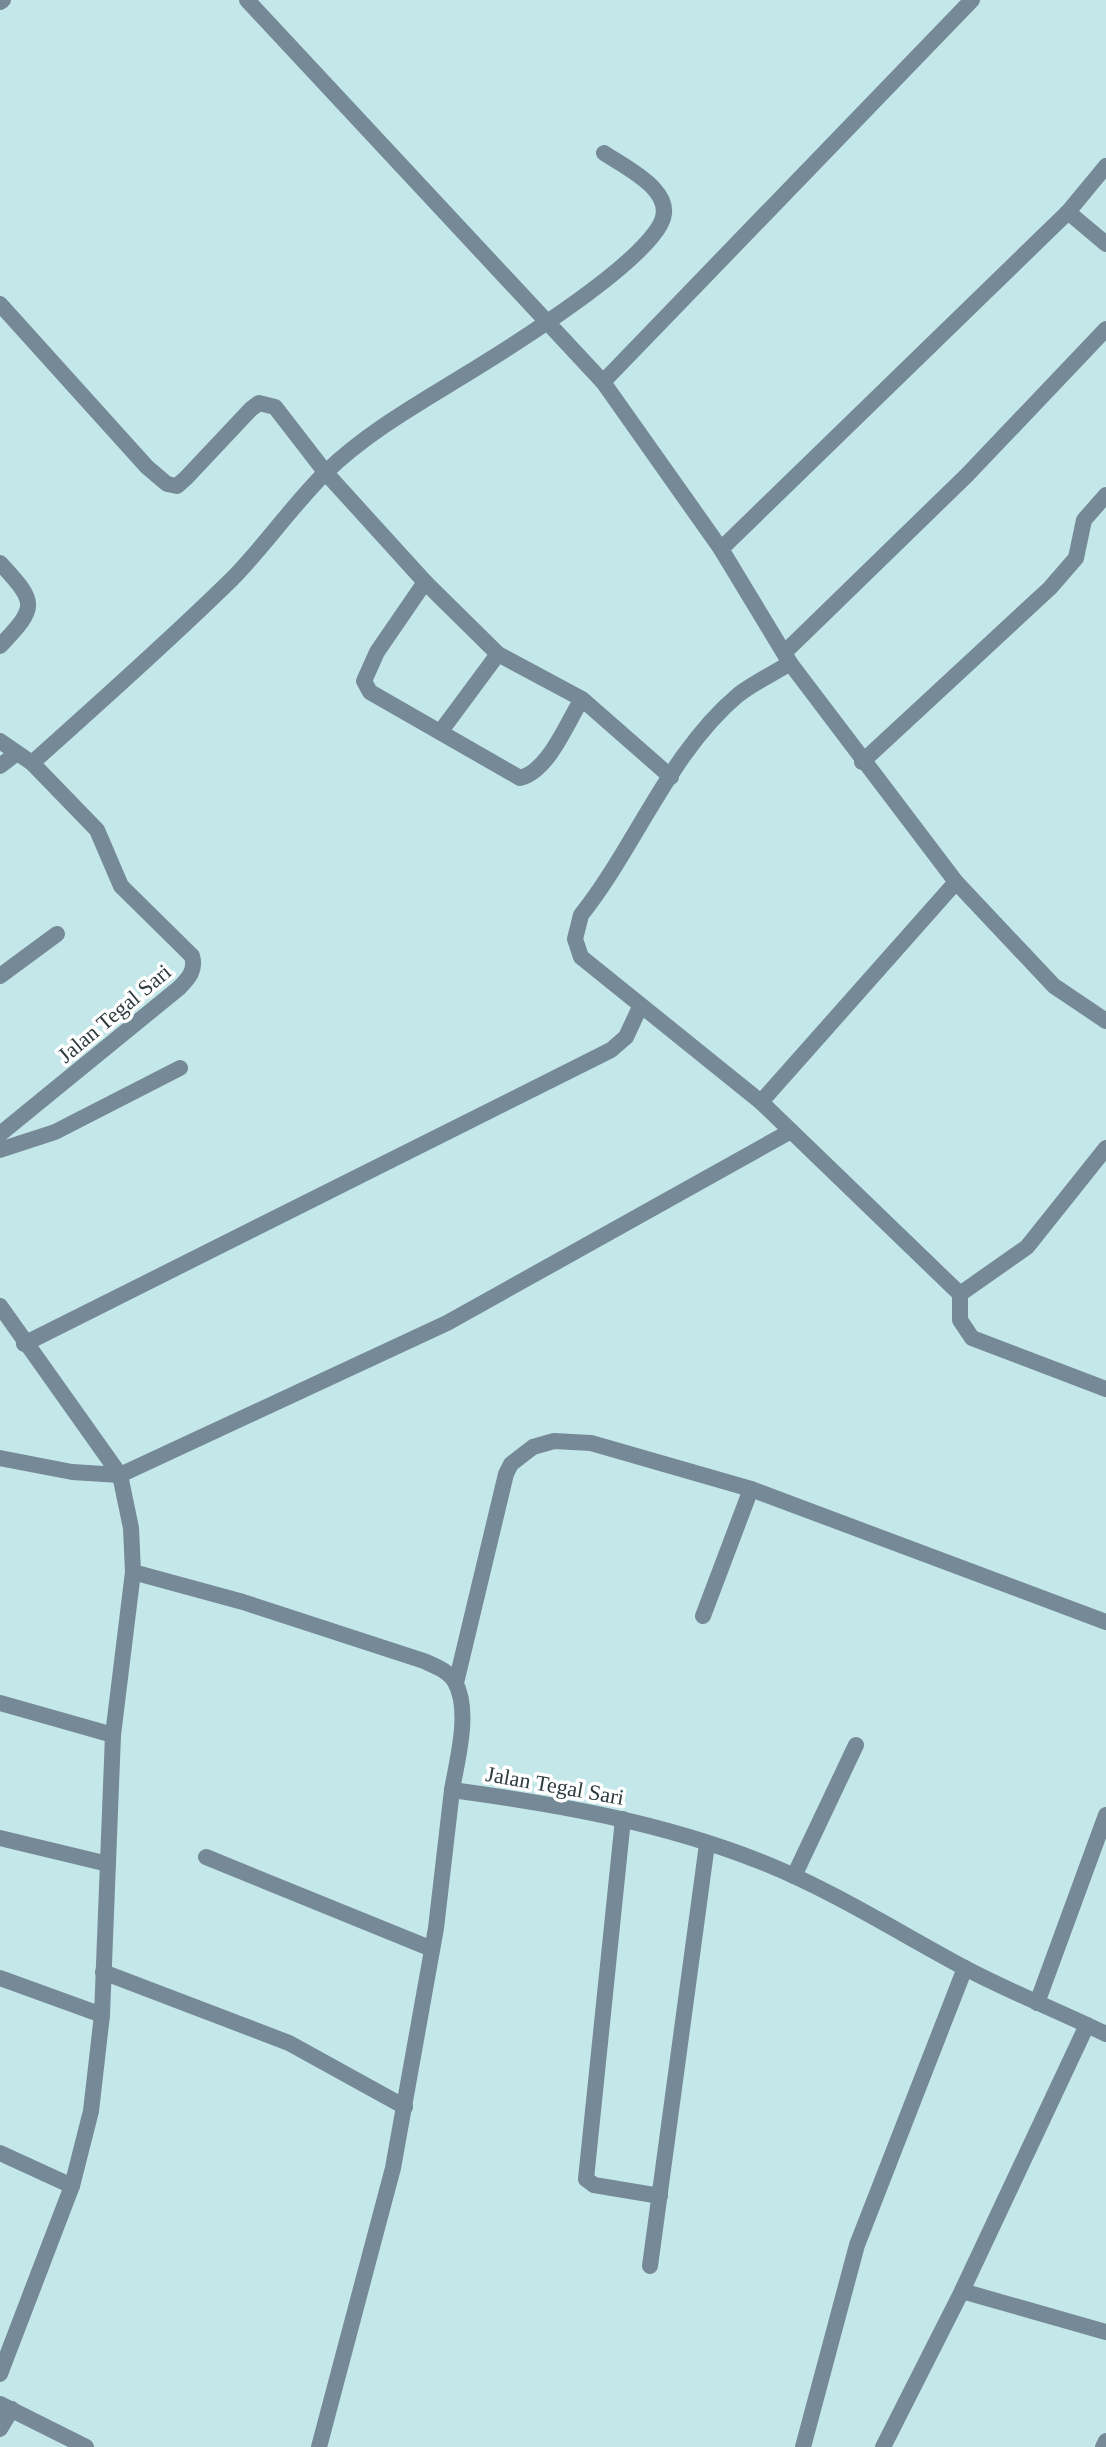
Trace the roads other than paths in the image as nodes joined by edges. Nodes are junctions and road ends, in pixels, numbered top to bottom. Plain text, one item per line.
1 (247, 0) edge
2 (972, 0) edge
3 (604, 153) dead end
4 (1106, 166) edge
5 (1068, 212) junction
6 (1106, 244) edge
7 (0, 304) edge
8 (549, 323) junction
9 (1106, 329) edge
10 (603, 382) junction
11 (326, 473) junction
12 (1106, 495) edge
13 (721, 549) junction
14 (0, 563) edge
15 (425, 582) junction
16 (0, 646) edge
17 (498, 654) junction
18 (788, 658) junction
19 (582, 699) junction
20 (441, 731) junction
21 (0, 741) edge
22 (17, 753) junction
23 (862, 762) junction
24 (32, 763) junction
25 (0, 766) edge
26 (671, 777) junction
27 (956, 882) junction
28 (57, 934) dead end
29 (0, 976) edge
30 (640, 1007) junction
31 (1106, 1021) edge
32 (180, 1068) dead end
33 (761, 1102) junction
34 (791, 1131) junction
35 (0, 1134) edge
36 (1106, 1148) edge
37 (0, 1150) edge
38 (960, 1294) junction
39 (0, 1306) edge
40 (24, 1344) junction
41 (1106, 1389) edge
42 (0, 1458) edge
43 (120, 1475) junction
44 (751, 1489) junction
45 (133, 1572) junction
46 (703, 1616) dead end
47 (1106, 1622) edge
48 (456, 1683) junction
49 (0, 1703) edge
50 (113, 1735) junction
51 (856, 1745) dead end
52 (452, 1790) junction
53 (1106, 1815) edge
54 (623, 1819) junction
55 (0, 1838) edge
56 (707, 1844) junction
57 (206, 1857) dead end
58 (108, 1864) junction
59 (794, 1876) junction
60 (432, 1949) junction
61 (965, 1968) junction
62 (103, 1972) junction
63 (0, 1978) edge
64 (1037, 2003) junction
65 (102, 2015) junction
66 (1087, 2025) junction
67 (1106, 2034) edge
68 (405, 2107) junction
69 (0, 2153) edge
70 (72, 2186) junction
71 (660, 2196) junction
72 (650, 2266) dead end
73 (962, 2291) junction
74 (1106, 2332) edge
75 (0, 2374) edge
76 (6, 2406) edge
77 (0, 2429) edge
78 (1106, 2441) edge
79 (86, 2447) edge
80 (319, 2447) edge
81 (803, 2447) edge
82 (883, 2447) edge
83 (1103, 2447) edge

1 - 8 street
2 - 10 street
3 - 8 street
4 - 5 street
5 - 6 street
5 - 13 street
7 - 11 street
8 - 10 street
8 - 11 street
9 - 18 street
10 - 13 street
11 - 15 street
11 - 24 street
12 - 23 street
13 - 18 street
14 - 16 street
15 - 17 street
15 - 20 street
17 - 19 street
17 - 20 street
18 - 23 street
18 - 26 street
19 - 20 street
19 - 26 street
21 - 22 street
22 - 24 street
22 - 25 street
23 - 27 street
24 - 35 street, Jalan Tegal Sari
26 - 30 street
27 - 31 street
27 - 33 street
28 - 29 street
30 - 33 street
30 - 40 street
32 - 37 street
33 - 34 street
34 - 38 street
34 - 43 street
36 - 38 street
38 - 41 street
39 - 40 street
40 - 43 street
42 - 43 street
43 - 45 street
44 - 46 street
44 - 47 street, Jalan Tegal Sari
44 - 48 street, Jalan Tegal Sari
45 - 48 street
45 - 50 street
48 - 52 street, Jalan Tegal Sari
49 - 50 street
50 - 58 street
51 - 59 street
52 - 54 street, Jalan Tegal Sari
52 - 60 street
53 - 64 street
54 - 56 street, Jalan Tegal Sari
54 - 71 street
55 - 58 street
56 - 59 street, Jalan Tegal Sari
56 - 71 street
57 - 60 street
58 - 62 street
59 - 61 street, Jalan Tegal Sari
60 - 68 street
61 - 64 street, Jalan Tegal Sari
61 - 81 street
62 - 65 street
62 - 68 street
63 - 65 street
64 - 66 street, Jalan Tegal Sari
65 - 70 street
66 - 67 street, Jalan Tegal Sari
66 - 73 street
68 - 80 street
69 - 70 street
70 - 75 street
71 - 72 street
73 - 74 street
73 - 82 street
76 - 77 street
76 - 79 street
78 - 83 street

